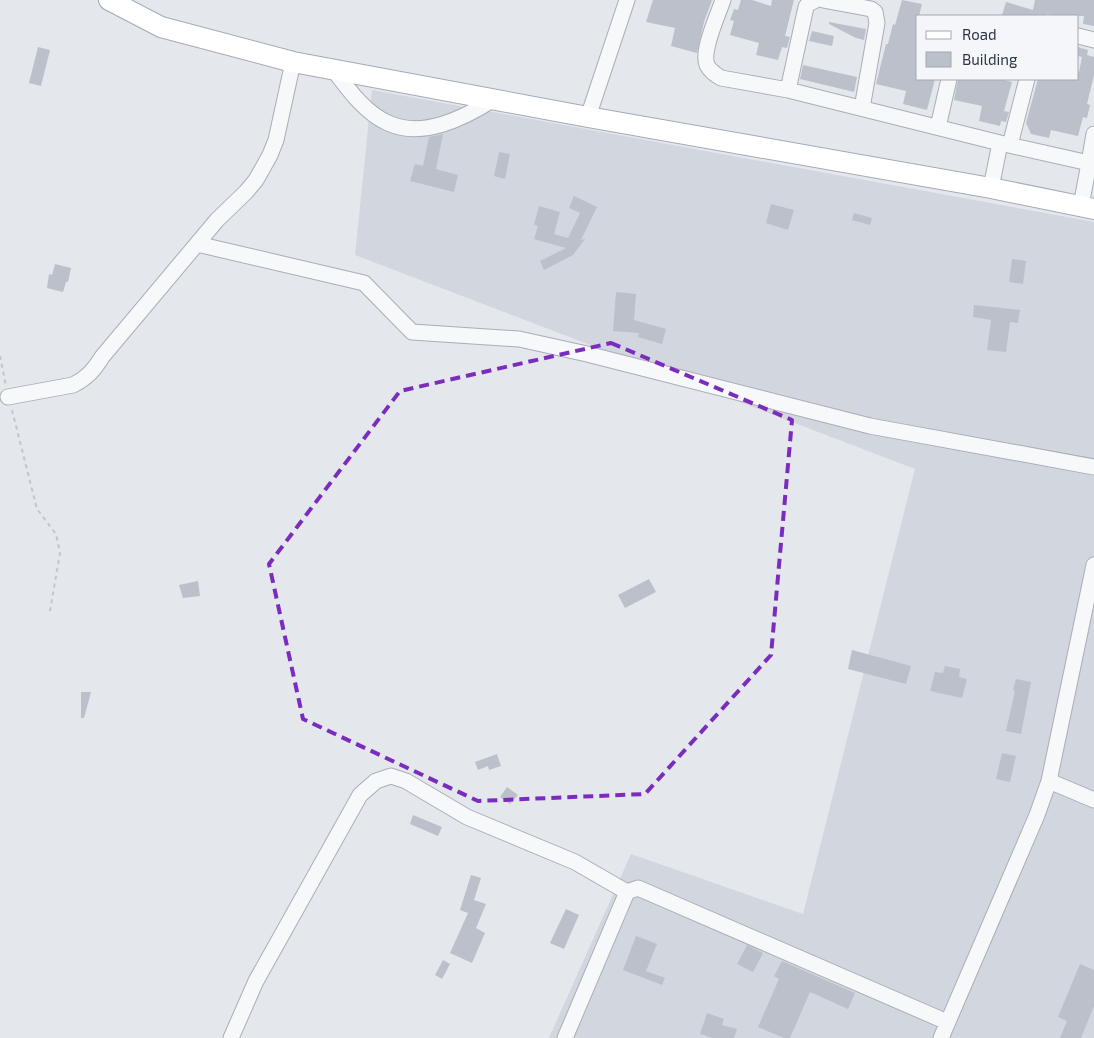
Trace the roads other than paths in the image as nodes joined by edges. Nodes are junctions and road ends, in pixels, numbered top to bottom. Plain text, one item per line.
1 (109, 0) edge
2 (627, 0) edge
3 (723, 0) edge
4 (816, 0) edge
5 (823, 0) edge
6 (1079, 36) edge
7 (1094, 40) edge
8 (293, 62) junction
9 (333, 69) junction
10 (949, 80) edge
11 (1027, 80) edge
12 (788, 90) junction
13 (494, 99) junction
14 (862, 108) junction
15 (588, 117) junction
16 (938, 127) junction
17 (1094, 134) edge
18 (1005, 144) junction
19 (1089, 163) junction
20 (991, 188) junction
21 (1088, 207) edge
22 (197, 244) junction
23 (8, 397) road end
24 (1094, 467) edge
25 (1094, 565) edge
26 (1049, 781) junction
27 (1094, 800) edge
28 (627, 892) junction
29 (948, 1022) junction
30 (232, 1038) edge
31 (565, 1038) edge
32 (941, 1038) edge

1 - 8 main road
2 - 15 street
3 - 12 street
4 - 12 street
5 - 14 street
6 - 7 street
8 - 9 main road
8 - 22 street
9 - 13 main road
9 - 13 street
10 - 16 street
11 - 18 street
12 - 14 street
13 - 15 main road
14 - 16 street
15 - 20 main road
16 - 18 street
17 - 19 street
18 - 19 street
18 - 20 street
19 - 21 street
20 - 21 main road
22 - 23 street
22 - 24 street
25 - 26 street
26 - 27 street
26 - 29 street
28 - 29 street
28 - 30 street
28 - 31 street
29 - 32 street

